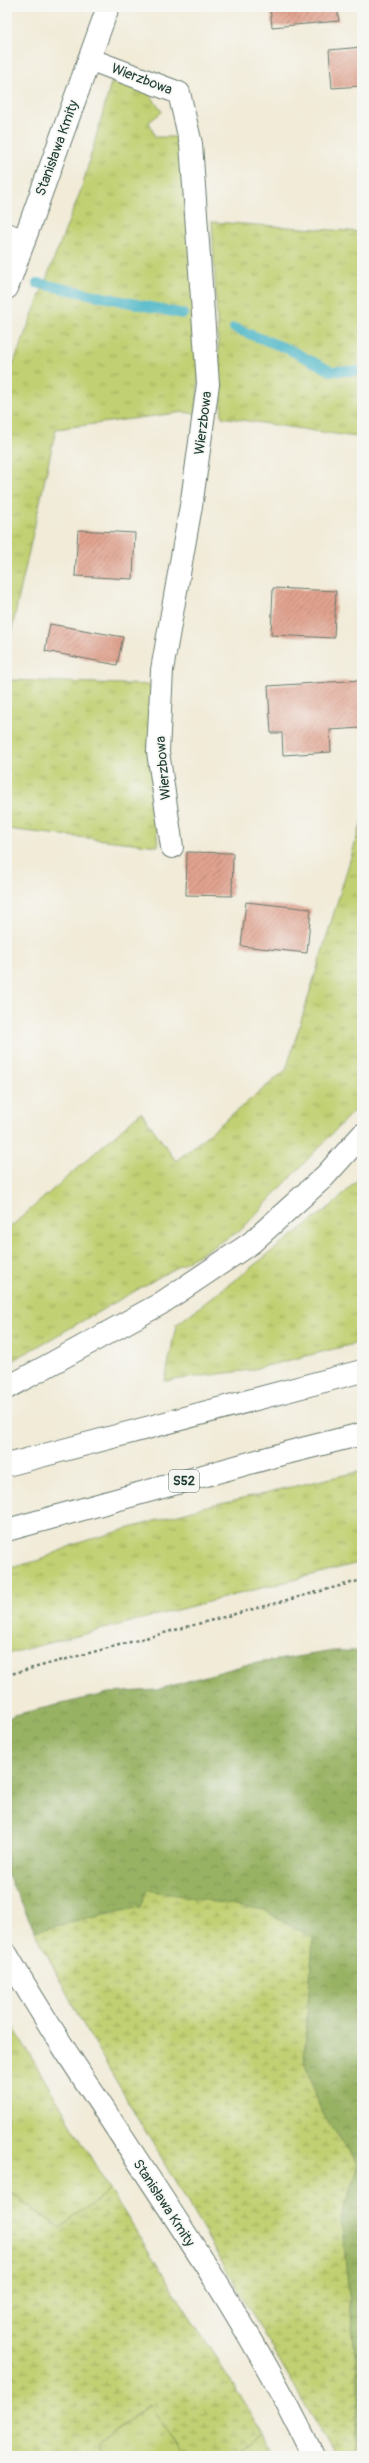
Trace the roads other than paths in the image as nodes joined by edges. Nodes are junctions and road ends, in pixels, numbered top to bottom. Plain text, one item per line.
1 (108, 7) edge
2 (89, 59) junction
3 (15, 238) edge
4 (7, 288) edge
5 (172, 847) dead end
6 (362, 1135) edge
7 (362, 1371) edge
8 (7, 1388) edge
9 (362, 1434) edge
10 (7, 1465) edge
11 (7, 1530) edge
12 (7, 1955) edge
13 (313, 2456) edge

1 - 2 main road, Stanisława Kmity
2 - 3 main road, Stanisława Kmity
2 - 5 main road, Wierzbowa
3 - 4 main road, Stanisława Kmity
6 - 8 main road
7 - 10 main road
9 - 11 main road, S52
12 - 13 main road, Stanisława Kmity

